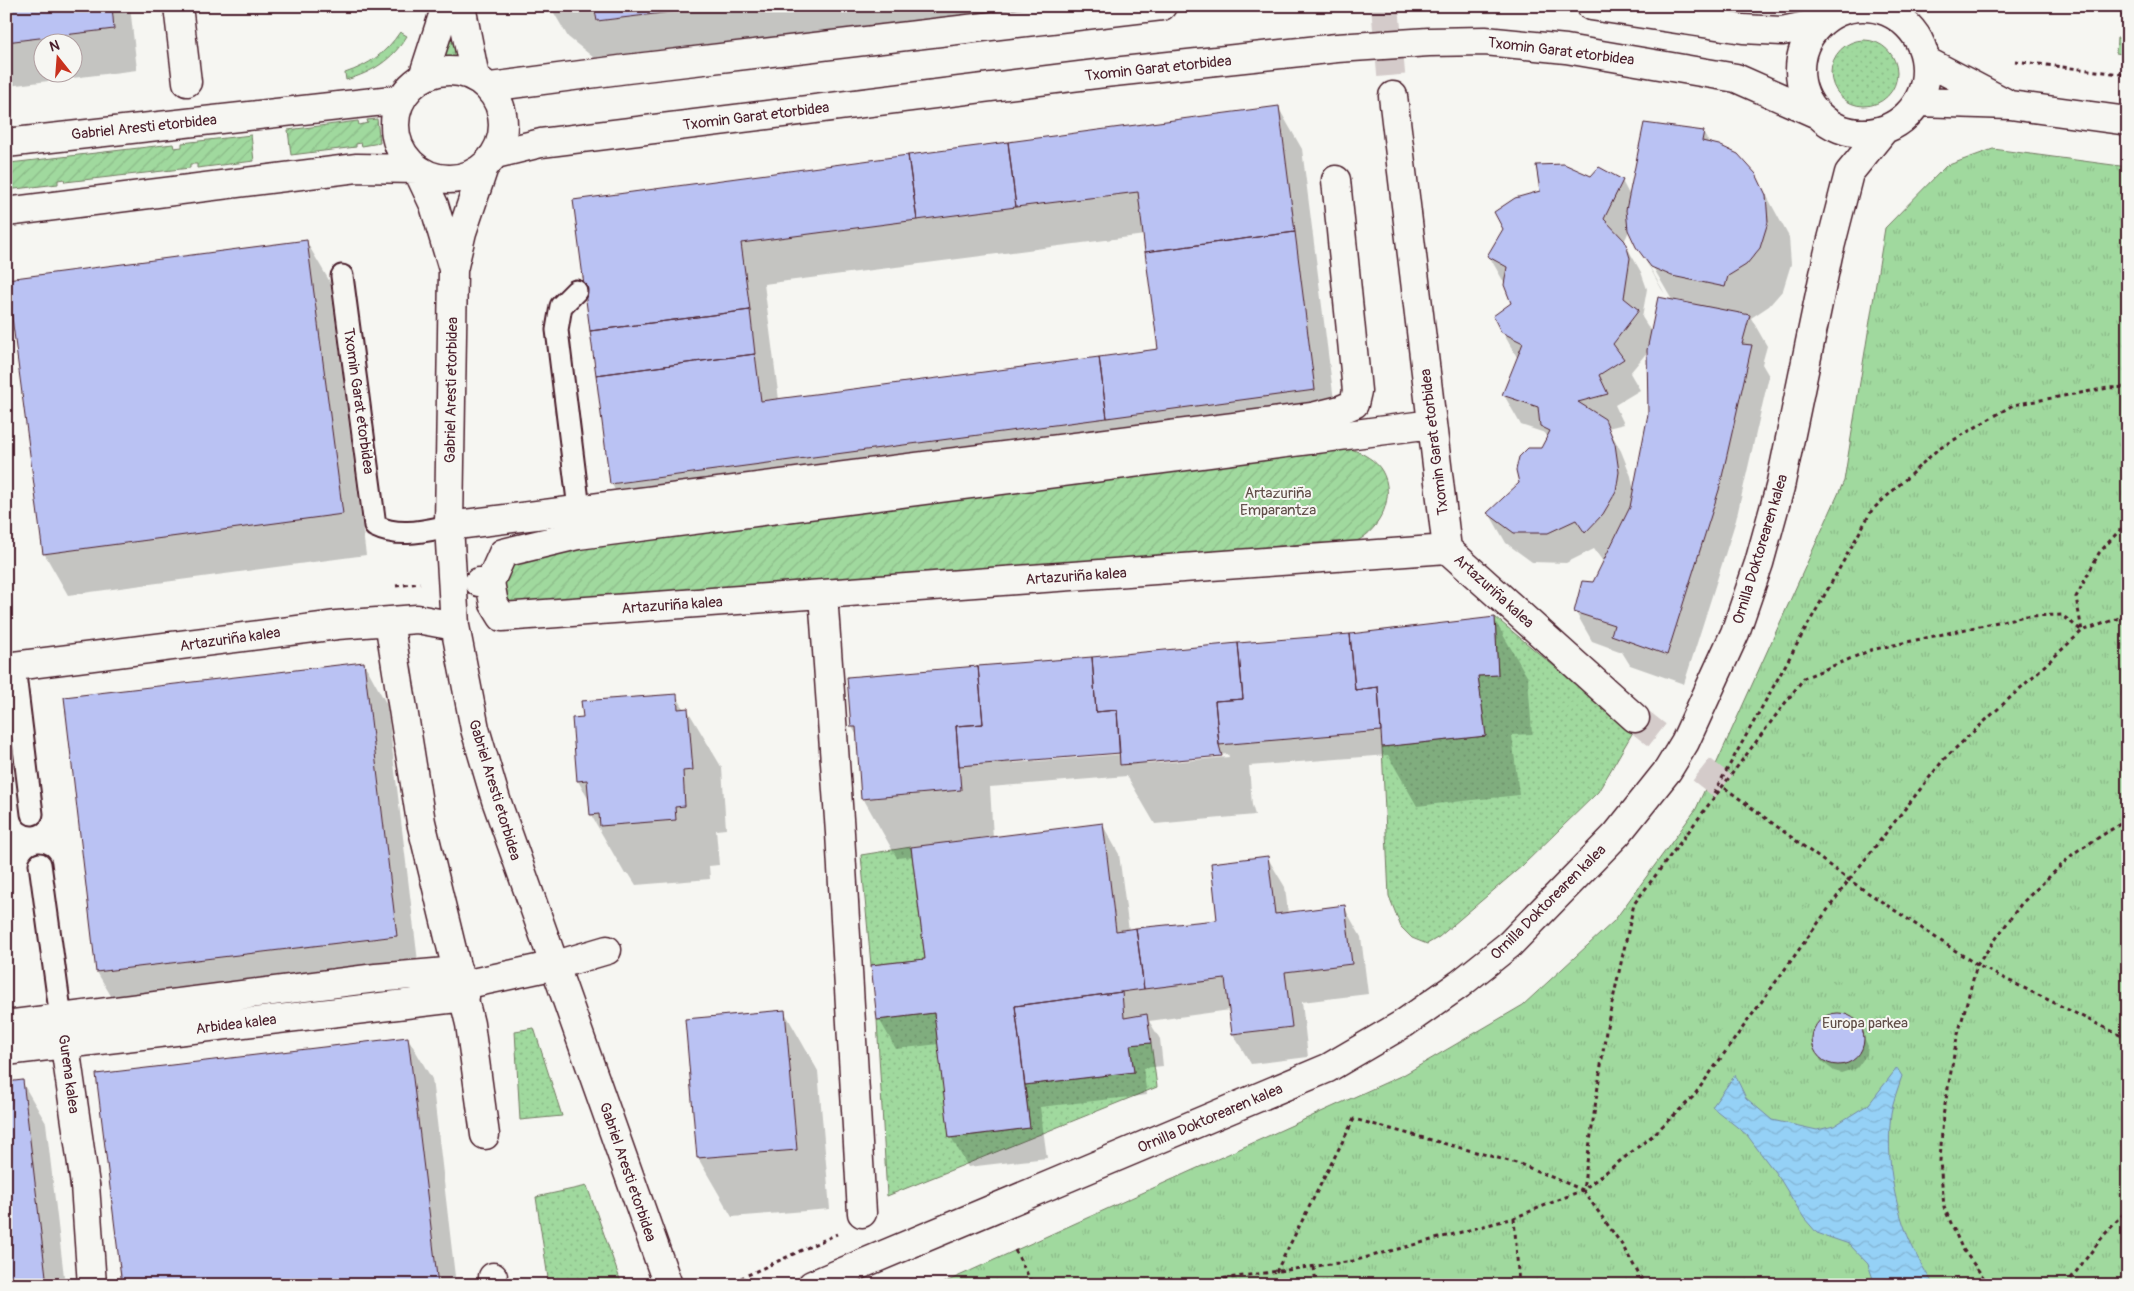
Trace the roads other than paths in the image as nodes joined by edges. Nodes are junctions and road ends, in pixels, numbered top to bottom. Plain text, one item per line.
1 (178, 6) edge
2 (446, 6) edge
3 (461, 6) edge
4 (1162, 6) edge
5 (1591, 6) edge
6 (1851, 7) edge
7 (1907, 16) edge
8 (1820, 23) junction
9 (1926, 60) junction
10 (423, 77) junction
11 (187, 82) dead end
12 (482, 82) junction
13 (1393, 96) tunnel mouth
14 (401, 99) junction
15 (1918, 102) junction
16 (2010, 105) junction
17 (1821, 118) junction
18 (2128, 121) edge
19 (1884, 130) junction
20 (6, 143) edge
21 (490, 160) junction
22 (417, 169) junction
23 (1849, 173) junction
24 (1336, 180) dead end
25 (6, 212) edge
26 (453, 270) junction
27 (342, 276) dead end
28 (576, 291) dead end
29 (1432, 424) junction
30 (579, 509) junction
31 (449, 526) junction
32 (1447, 549) junction
33 (823, 594) junction
34 (389, 621) junction
35 (455, 626) junction
36 (10, 666) edge
37 (1635, 718) tunnel mouth
38 (32, 814) dead end
39 (40, 864) dead end
40 (607, 950) dead end
41 (556, 965) junction
42 (462, 984) junction
43 (6, 1025) edge
44 (63, 1031) junction
45 (6, 1051) edge
46 (485, 1135) dead end
47 (862, 1213) dead end
48 (823, 1280) edge
49 (92, 1285) edge
50 (668, 1285) edge

1 - 11 street
2 - 10 street
3 - 12 street
4 - 12 street
5 - 8 street
6 - 7 street
6 - 8 street
7 - 9 street
8 - 17 street
9 - 15 street
9 - 16 street
10 - 12 street
10 - 14 street
12 - 21 street
13 - 29 street, Txomin Garat etorbidea
14 - 20 street, Gabriel Aresti etorbidea
14 - 22 street
15 - 16 street
15 - 19 street
16 - 18 street
17 - 19 street
17 - 21 street, Txomin Garat etorbidea
17 - 23 street
19 - 23 street, Ornilla Doktorearen kalea
21 - 22 street
21 - 26 street
22 - 25 street
22 - 26 street
23 - 48 street, Ornilla Doktorearen kalea
24 - 30 street
26 - 31 street, Gabriel Aresti etorbidea
27 - 31 lane, Txomin Garat etorbidea
28 - 30 lane
29 - 32 street, Txomin Garat etorbidea
29 - 33 street, Artazuriña kalea
30 - 31 street
31 - 35 street, Gabriel Aresti etorbidea
32 - 33 street, Artazuriña kalea
32 - 37 street, Artazuriña kalea
33 - 47 street
34 - 35 street, Artazuriña kalea
34 - 36 street, Artazuriña kalea
34 - 42 street
35 - 41 street, Gabriel Aresti etorbidea
36 - 38 lane
39 - 44 lane, Gurena kalea
40 - 41 street, Arbidea kalea
41 - 42 street, Arbidea kalea
41 - 50 street, Gabriel Aresti etorbidea
42 - 44 street, Arbidea kalea
42 - 46 street
43 - 44 street, Arbidea kalea
44 - 45 street, Arbidea kalea
44 - 49 street, Gurena kalea

